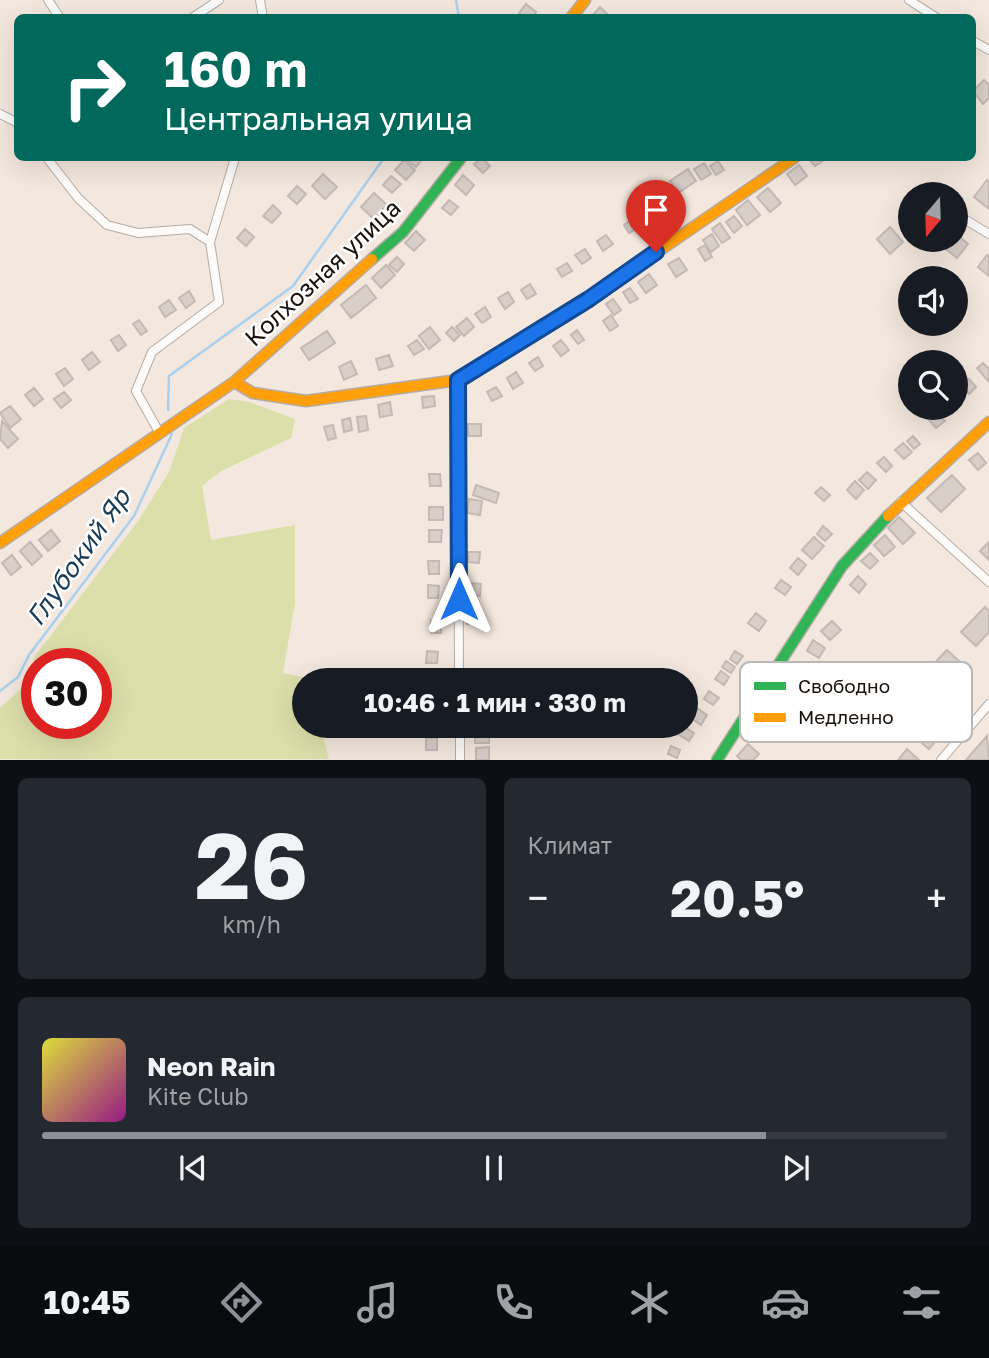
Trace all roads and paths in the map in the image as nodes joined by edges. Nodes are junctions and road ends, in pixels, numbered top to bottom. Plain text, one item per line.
1 (219, 0) edge
2 (909, 0) edge
3 (198, 14) edge
4 (931, 14) edge
5 (49, 161) edge
6 (234, 161) edge
7 (459, 161) edge
8 (790, 161) edge
9 (968, 221) edge
10 (989, 234) edge
11 (210, 242) junction
12 (458, 380) junction
13 (234, 382) junction
14 (989, 422) edge
15 (159, 432) junction
16 (901, 502) junction
17 (0, 543) edge
18 (989, 582) edge
19 (782, 662) edge
20 (459, 668) edge
21 (989, 704) edge
22 (972, 724) edge
23 (740, 728) edge
24 (460, 738) edge
25 (956, 742) edge
26 (721, 758) edge
27 (460, 760) edge
28 (941, 760) edge

1 - 3 street
2 - 4 street
5 - 11 street
6 - 11 street
7 - 13 street, Колхозная улица
8 - 12 street
9 - 10 street
11 - 15 street
12 - 13 street
12 - 20 street
13 - 15 street, Колхозная улица
14 - 16 street
15 - 17 street, Колхозная улица
16 - 18 street
16 - 19 street
21 - 22 street
23 - 26 street
24 - 27 street
25 - 28 street

